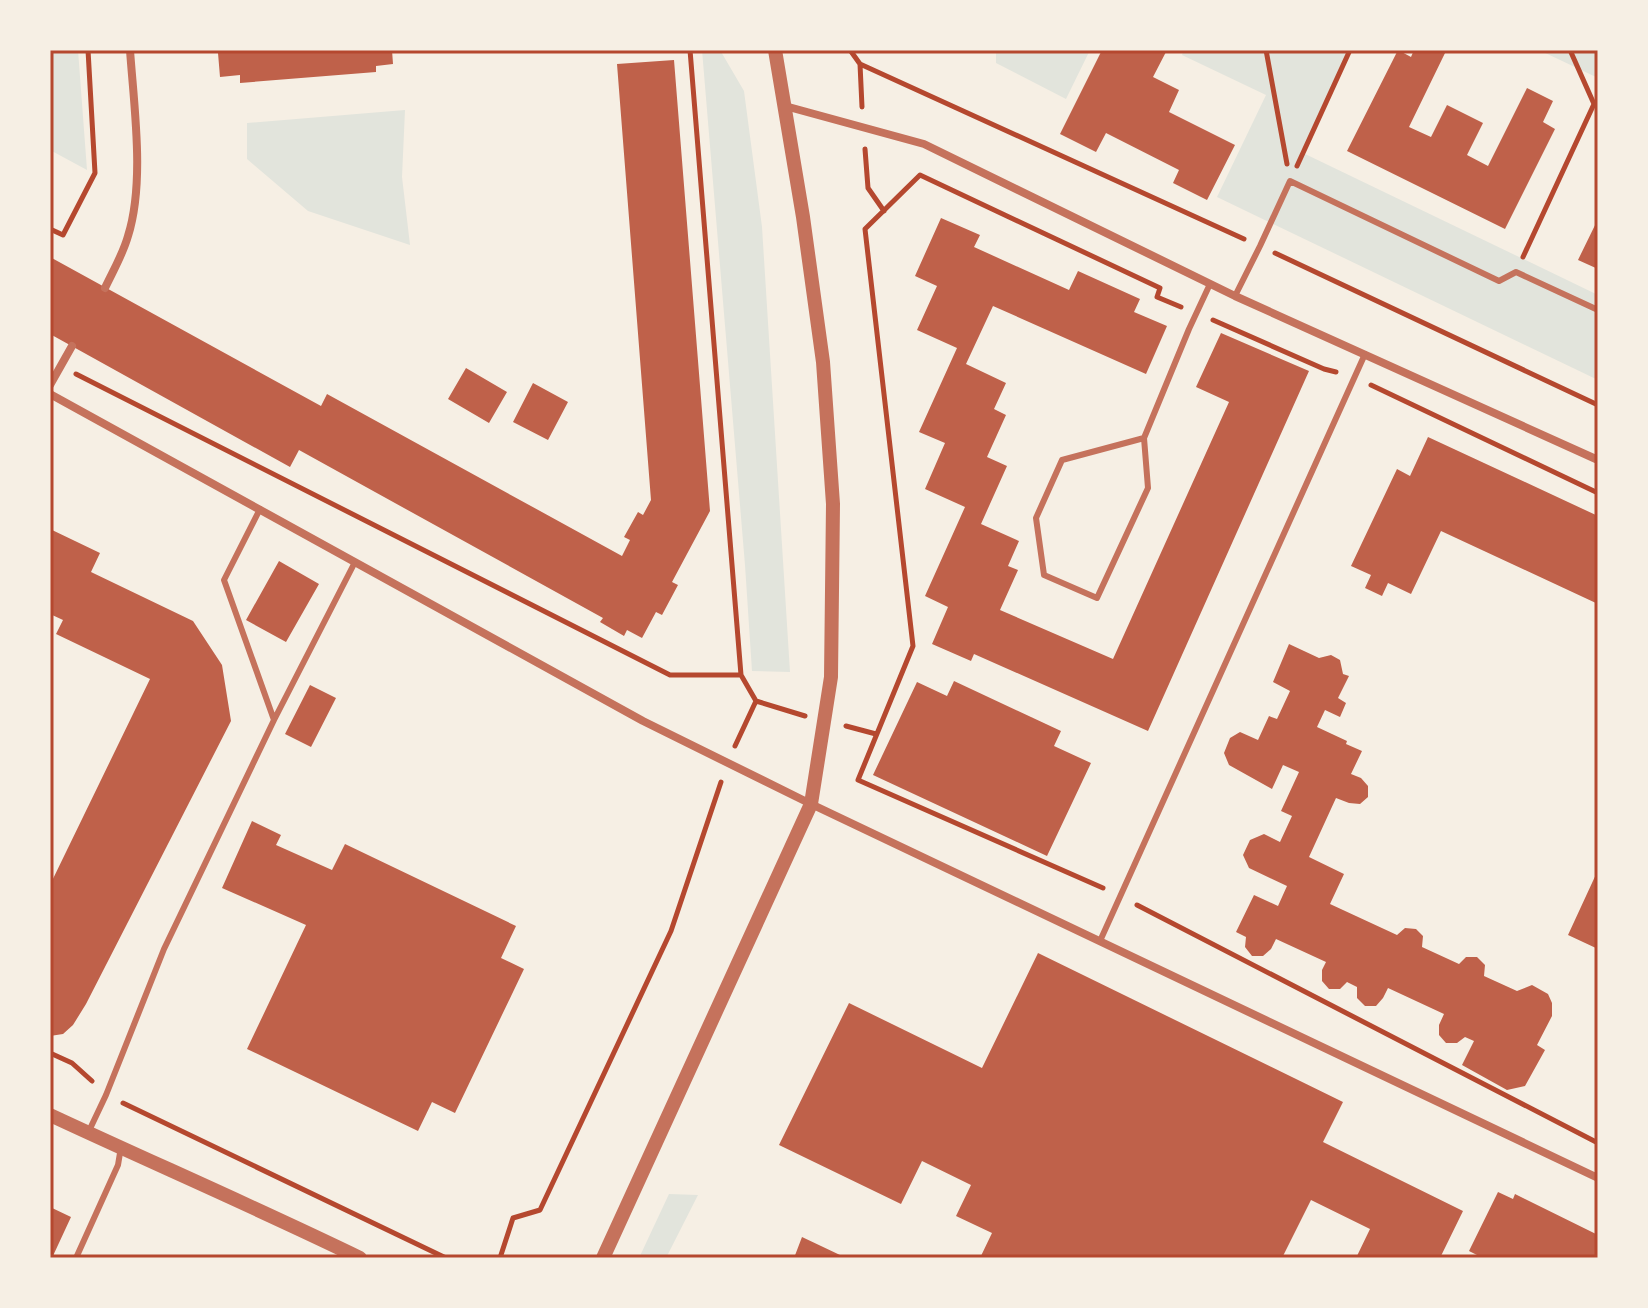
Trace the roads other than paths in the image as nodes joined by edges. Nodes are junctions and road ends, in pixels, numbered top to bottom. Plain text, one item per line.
1 (130, 50) edge
2 (775, 50) edge
3 (785, 106) junction
4 (1210, 284) junction
5 (105, 288) dead end
6 (1235, 296) junction
7 (1598, 310) edge
8 (72, 346) dead end
9 (1365, 354) junction
10 (50, 385) edge
11 (50, 394) edge
12 (1144, 438) junction
13 (1598, 460) edge
14 (260, 509) junction
15 (355, 562) junction
16 (274, 720) junction
17 (811, 804) junction
18 (1100, 941) junction
19 (50, 1115) edge
20 (88, 1133) junction
21 (121, 1147) junction
22 (1598, 1178) edge
23 (76, 1258) edge
24 (360, 1258) edge
25 (603, 1258) edge

1 - 5 street
2 - 3 street
3 - 4 street
3 - 17 street
4 - 6 street
4 - 12 lane
6 - 7 lane
6 - 9 street
8 - 10 street
9 - 13 street
9 - 18 lane
11 - 14 street
12 - 12 lane
14 - 15 street
14 - 16 lane
15 - 16 lane
15 - 17 street
16 - 20 lane
17 - 18 street
17 - 25 street
18 - 22 street
19 - 20 street
20 - 21 street
21 - 23 lane
21 - 24 street

